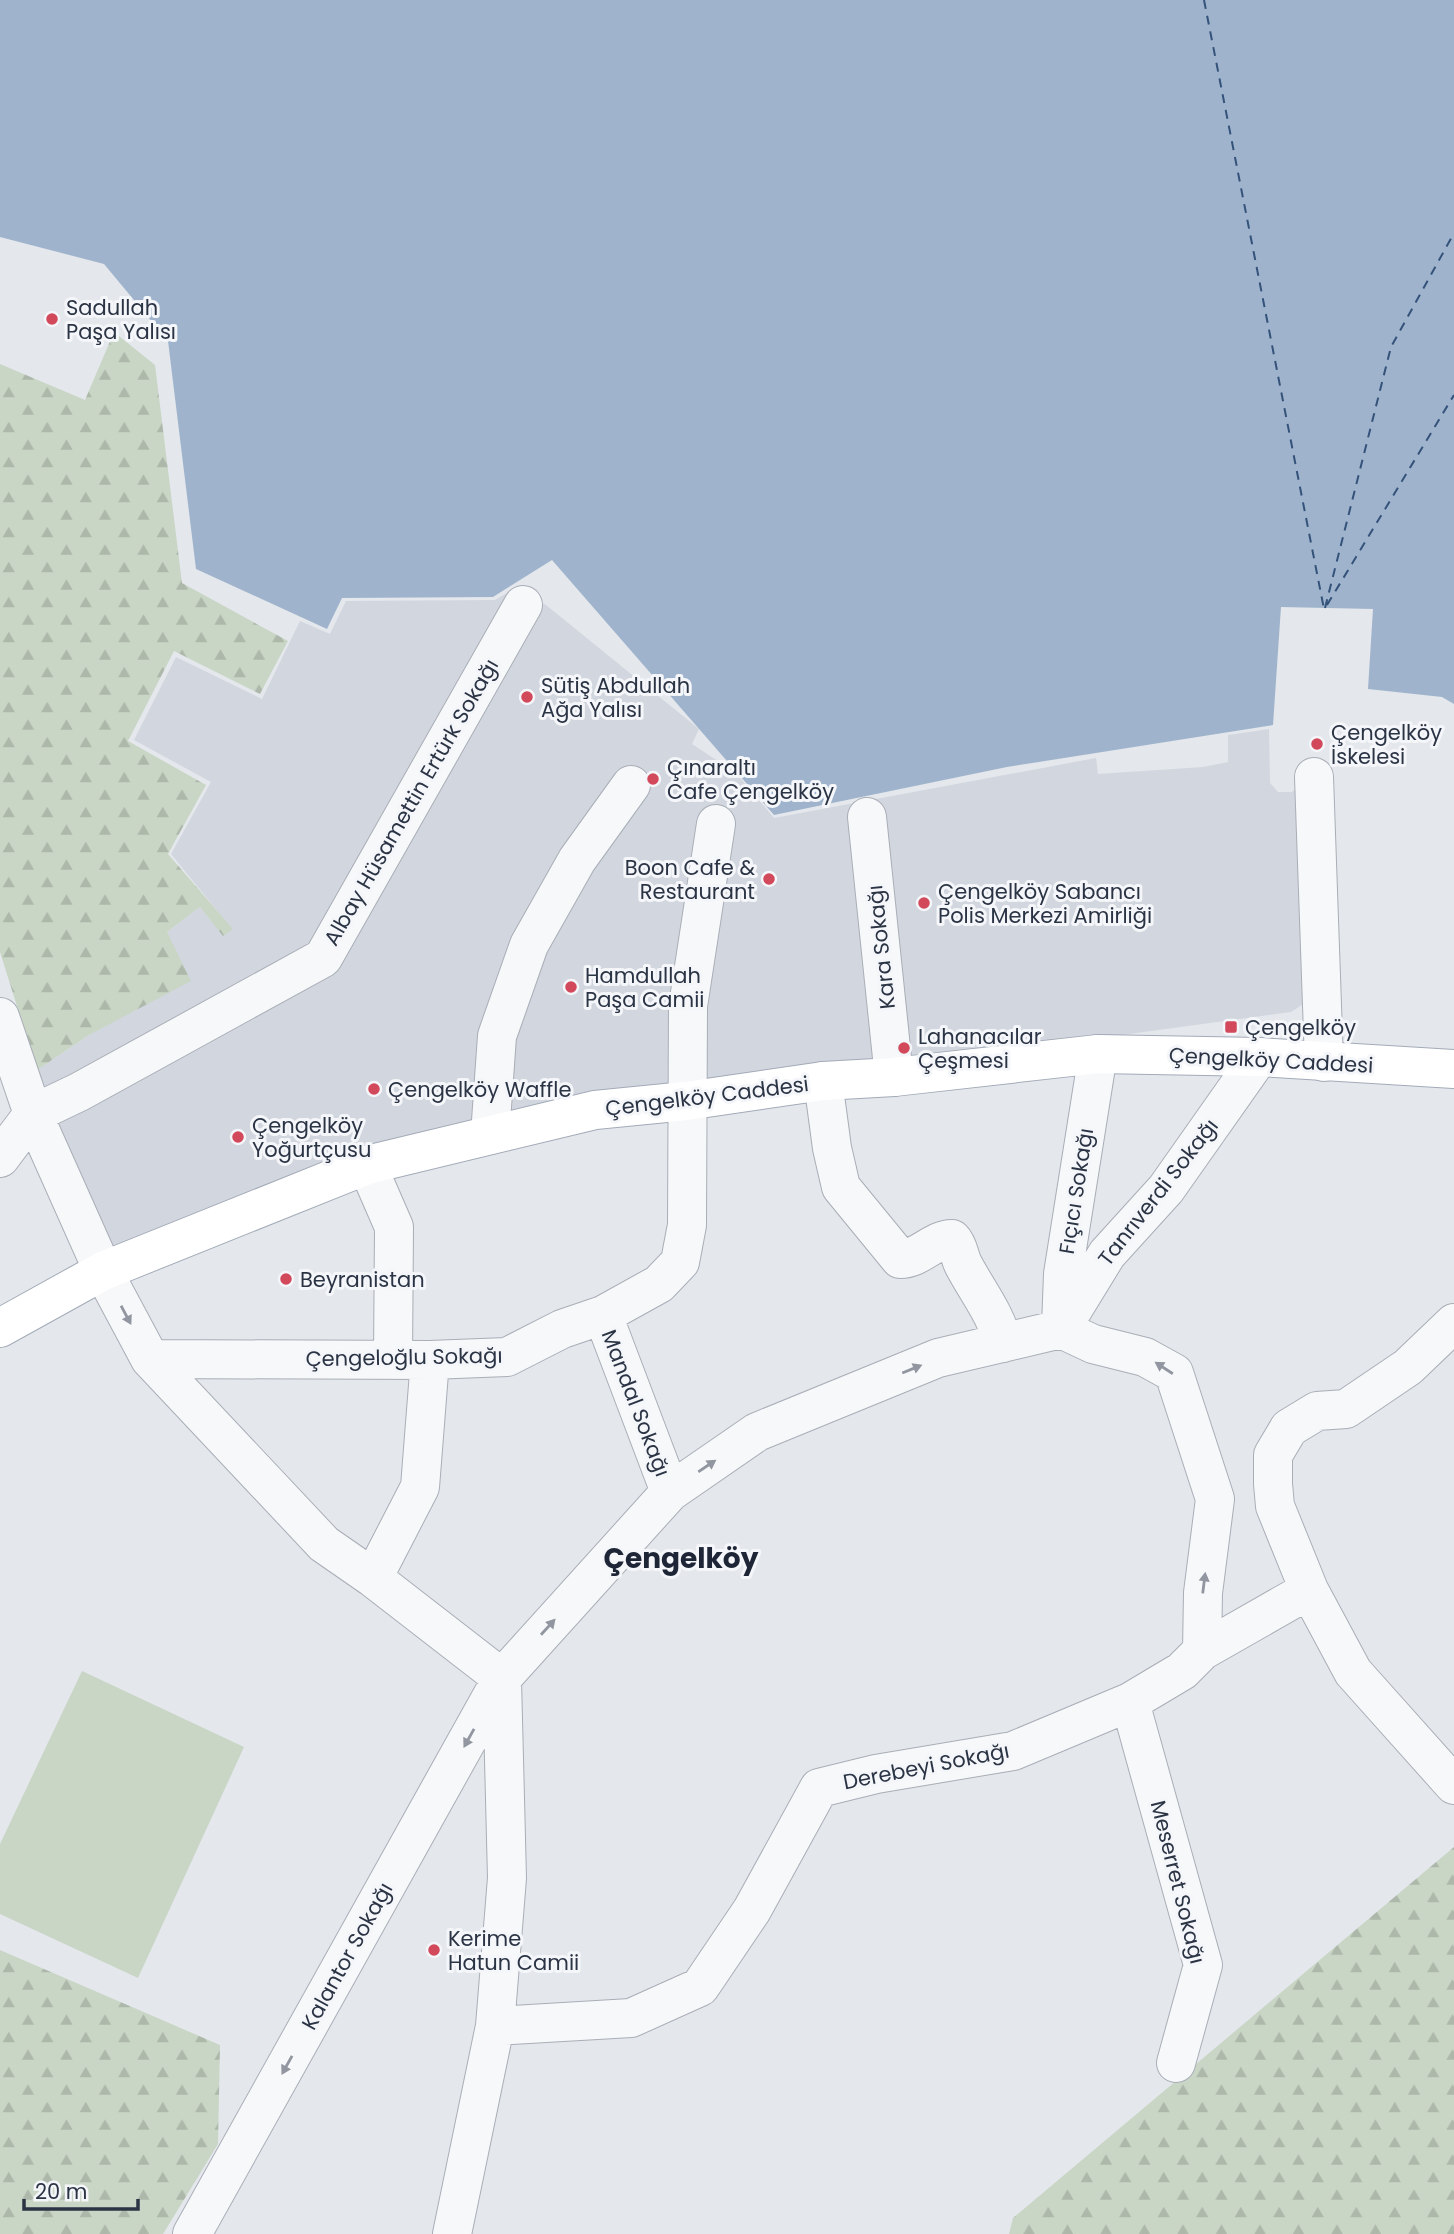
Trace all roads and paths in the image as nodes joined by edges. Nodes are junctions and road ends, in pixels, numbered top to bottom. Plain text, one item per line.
1 (523, 605) dead end
2 (1314, 777) dead end
3 (631, 785) dead end
4 (867, 817) dead end
5 (716, 824) dead end
6 (0, 1017) edge
7 (1098, 1054) junction
8 (1259, 1057) junction
9 (1324, 1062) junction
10 (1454, 1069) edge
11 (894, 1077) junction
12 (823, 1081) junction
13 (686, 1101) junction
14 (33, 1114) junction
15 (490, 1135) junction
16 (0, 1157) edge
17 (368, 1165) junction
18 (103, 1271) junction
19 (603, 1315) junction
20 (1454, 1323) edge
21 (0, 1328) edge
22 (1061, 1329) junction
23 (1003, 1343) junction
24 (150, 1359) junction
25 (412, 1359) junction
26 (670, 1492) junction
27 (373, 1578) junction
28 (1309, 1590) junction
29 (1202, 1651) junction
30 (502, 1678) junction
31 (1130, 1702) junction
32 (1454, 1785) edge
33 (495, 2026) junction
34 (1176, 2063) dead end
35 (192, 2234) edge
36 (452, 2234) edge

1 - 14 street, Albay Hüsamettin Ertürk Sokağı
2 - 9 street
3 - 15 street
4 - 11 street, Kara Sokağı
5 - 13 street, Çengeloğlu Sokağı
6 - 14 street
7 - 8 main road, Çengelköy Caddesi
7 - 11 main road, Çengelköy Caddesi
7 - 22 street, Fıçıcı Sokağı
8 - 9 main road, Çengelköy Caddesi
8 - 22 street, Tanrıverdi Sokağı
9 - 10 main road, Çengelköy Caddesi
11 - 12 main road, Çengelköy Caddesi
12 - 13 main road, Çengelköy Caddesi
12 - 23 street
13 - 15 main road, Çengelköy Caddesi
13 - 19 street, Çengeloğlu Sokağı
14 - 16 street, Albay Hüsamettin Ertürk Sokağı
14 - 18 street
15 - 17 main road, Çengelköy Caddesi
17 - 18 main road, Çengelköy Caddesi
17 - 25 street
18 - 21 main road, Çengelköy Caddesi
18 -> 24 street
19 - 25 street, Çengeloğlu Sokağı
19 - 26 street, Mandal Sokağı
20 - 28 street
22 - 23 street, Kalantor Sokağı
29 -> 22 street
26 -> 23 street, Kalantor Sokağı
24 - 25 street, Çengeloğlu Sokağı
24 - 27 street
25 - 27 street
30 -> 26 street, Kalantor Sokağı
27 - 30 street
28 - 29 street, Derebeyi Sokağı
28 - 32 street
29 - 31 street, Derebeyi Sokağı
30 - 33 street
30 -> 35 street, Kalantor Sokağı
31 - 33 street, Derebeyi Sokağı
31 - 34 street, Meserret Sokağı
33 - 36 street

